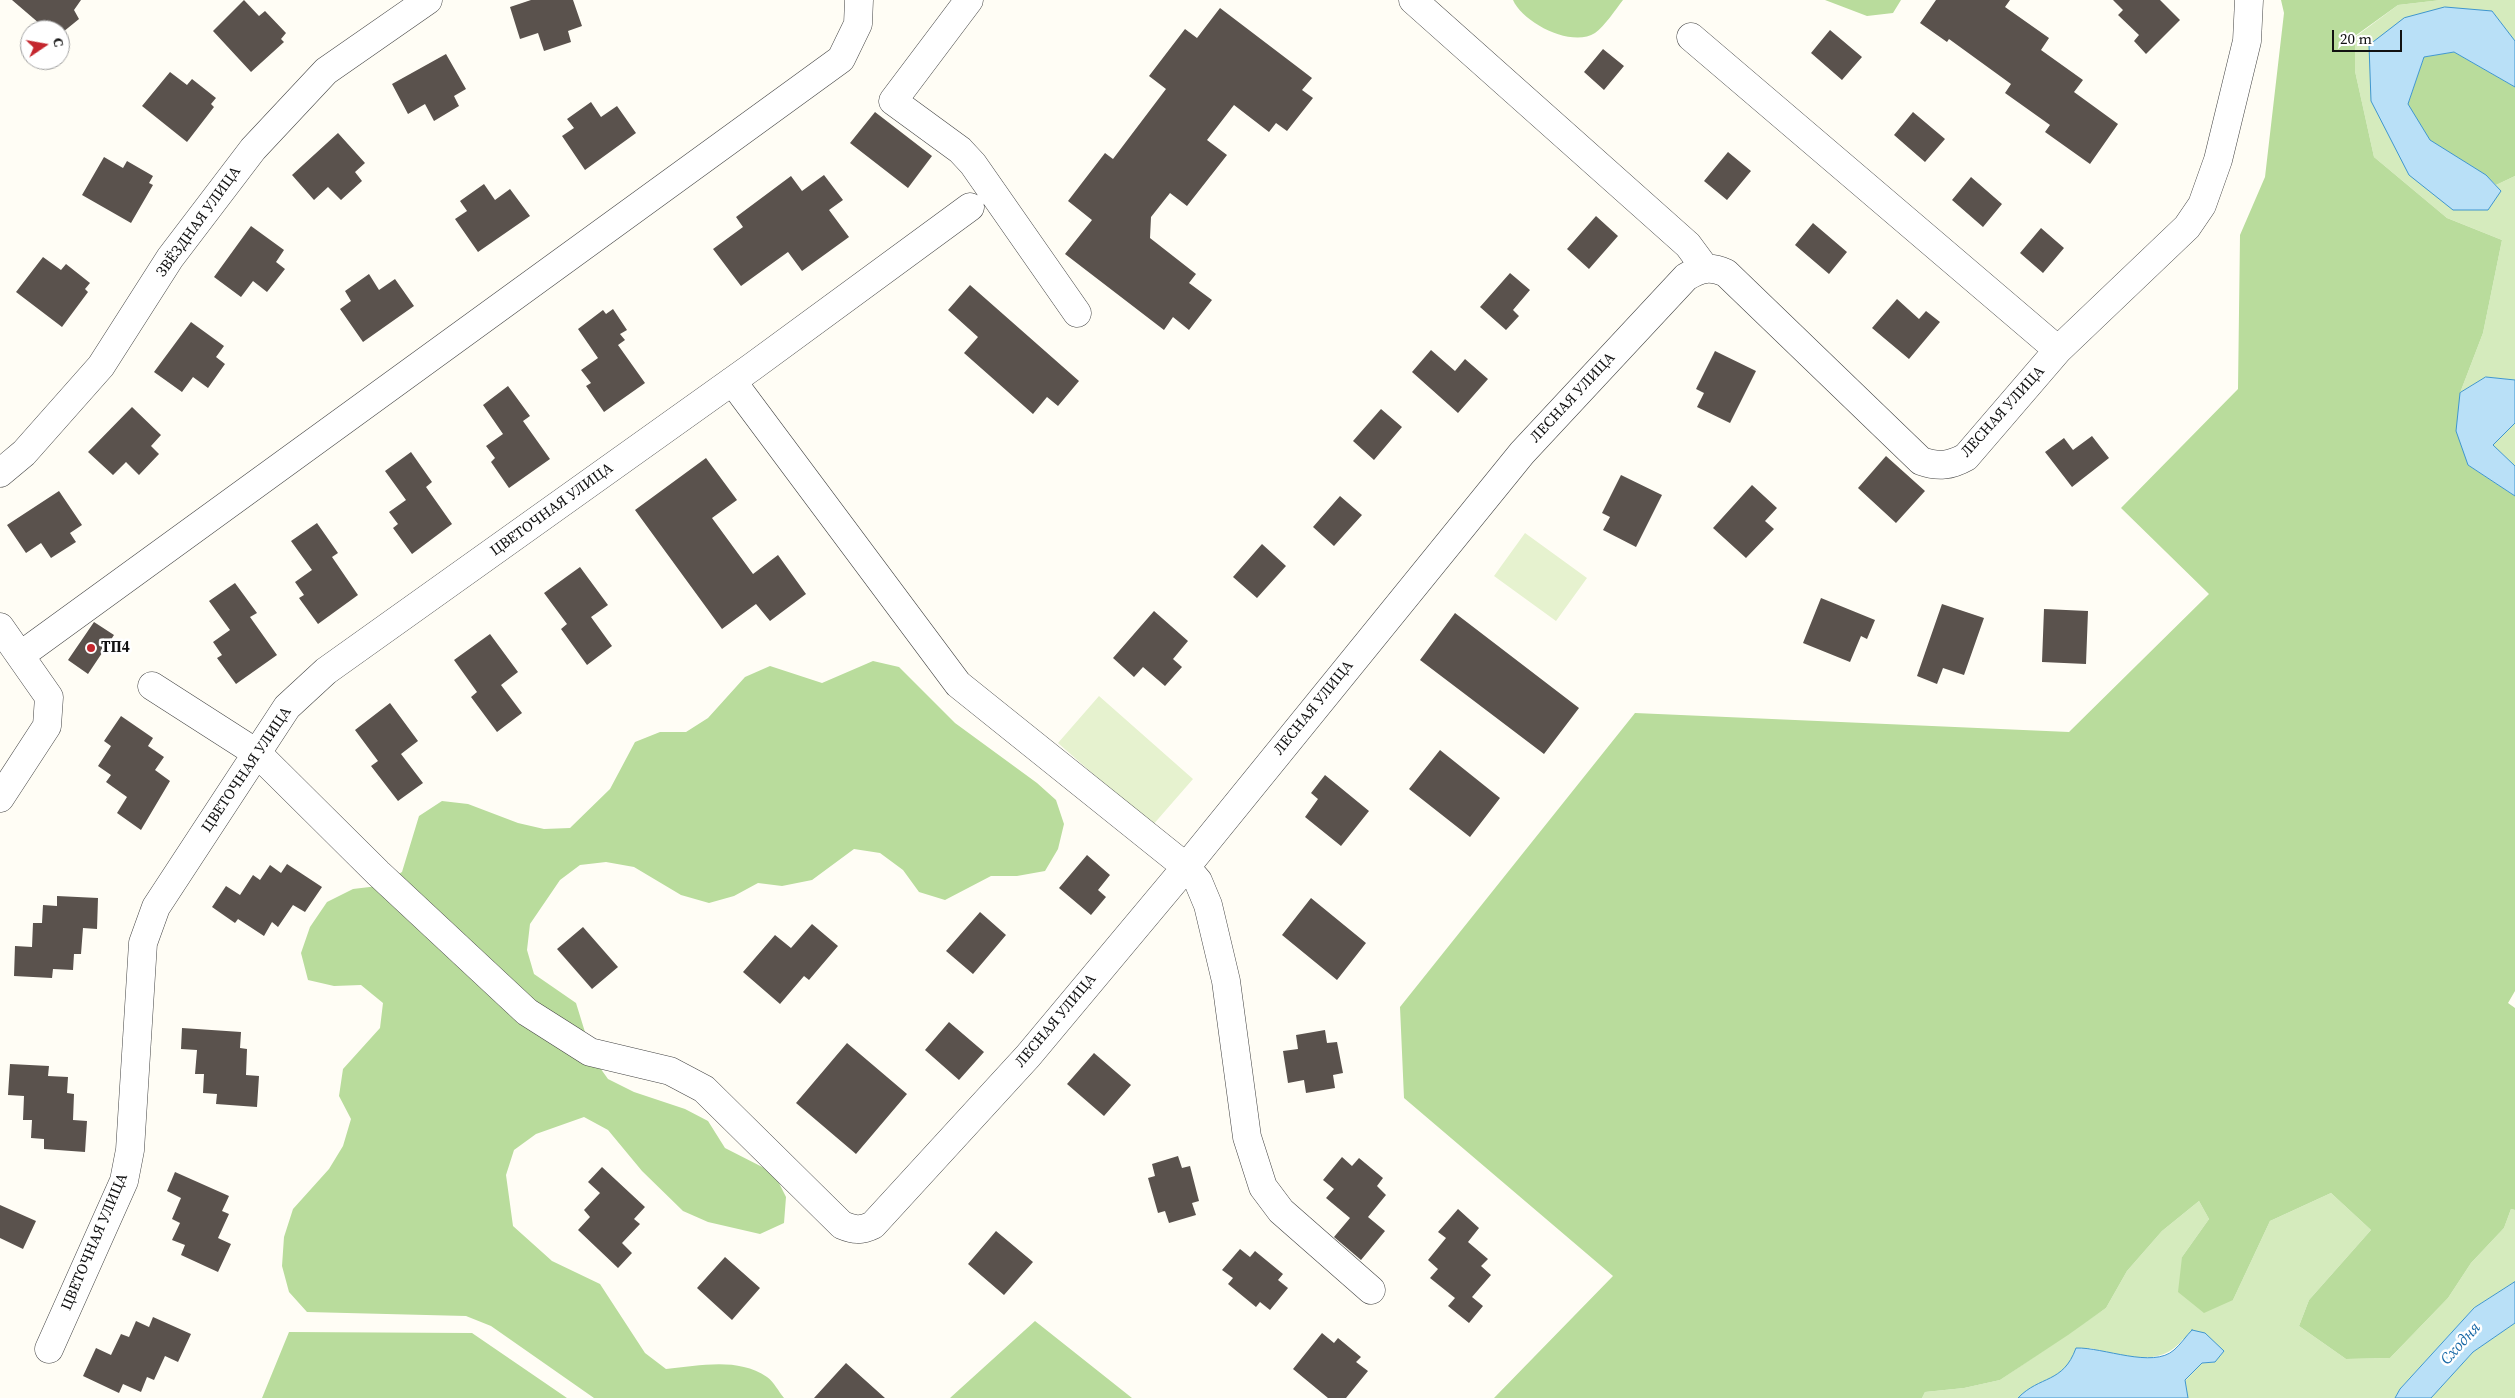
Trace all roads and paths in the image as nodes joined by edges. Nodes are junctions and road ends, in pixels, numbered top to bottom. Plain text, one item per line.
1 (428, 0) edge
2 (859, 0) edge
3 (969, 0) edge
4 (1413, 0) edge
5 (2249, 0) edge
6 (1690, 37) dead end
7 (970, 207) dead end
8 (1705, 268) junction
9 (1077, 313) dead end
10 (2058, 350) junction
11 (732, 381) junction
12 (0, 472) edge
13 (0, 627) edge
14 (21, 655) junction
15 (152, 686) dead end
16 (258, 754) junction
17 (0, 798) edge
18 (1186, 867) junction
19 (1371, 1290) dead end
20 (49, 1349) dead end

1 - 12 street, ЗВЁЗДНАЯ УЛИЦА
2 - 14 street
3 - 9 street
4 - 8 street
5 - 10 street, ЛЕСНАЯ УЛИЦА
6 - 10 street
7 - 11 street, ЦВЕТОЧНАЯ УЛИЦА
8 - 10 street, ЛЕСНАЯ УЛИЦА
8 - 18 street, ЛЕСНАЯ УЛИЦА
11 - 16 street, ЦВЕТОЧНАЯ УЛИЦА
11 - 18 street
13 - 14 street
14 - 17 street
15 - 16 street
16 - 18 street, ЛЕСНАЯ УЛИЦА
16 - 20 street, ЦВЕТОЧНАЯ УЛИЦА
18 - 19 street

